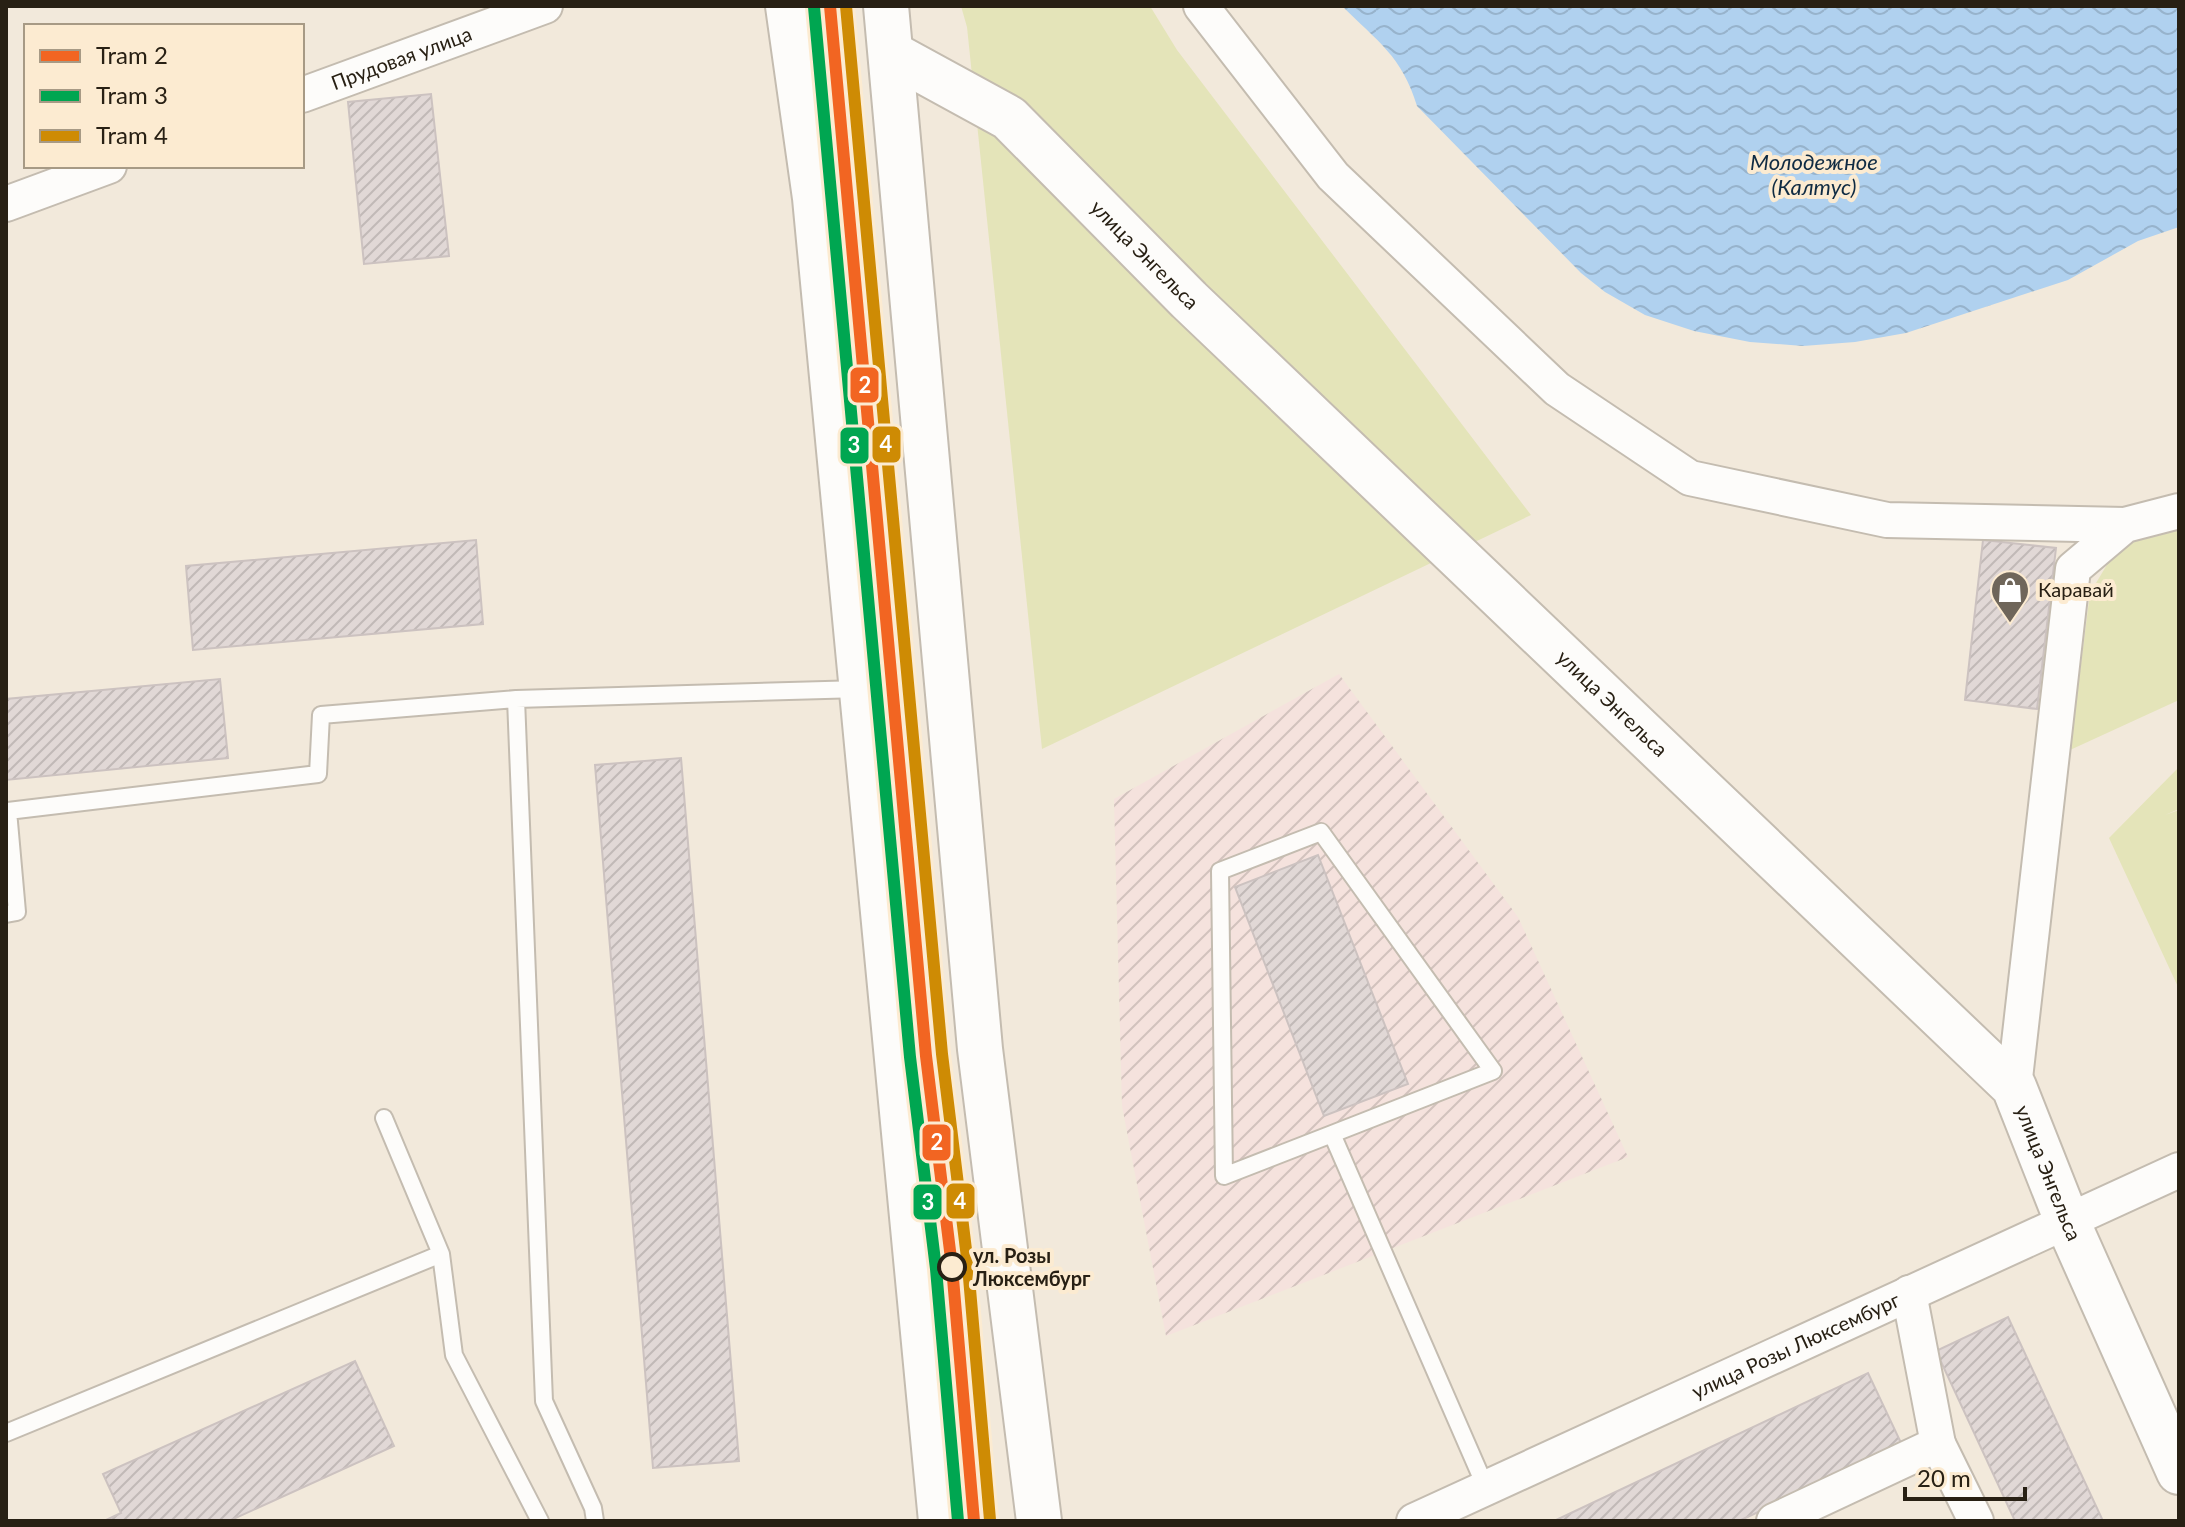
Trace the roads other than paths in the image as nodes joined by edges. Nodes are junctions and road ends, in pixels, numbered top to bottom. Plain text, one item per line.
1 (545, 6) edge
2 (788, 6) edge
3 (886, 6) edge
4 (1201, 6) edge
5 (892, 54) junction
6 (304, 94) edge
7 (104, 168) edge
8 (6, 204) edge
9 (2179, 511) edge
10 (2125, 525) junction
11 (861, 689) junction
12 (516, 699) junction
13 (6, 914) edge
14 (2014, 1087) junction
15 (384, 1118) dead end
16 (1332, 1134) junction
17 (2179, 1170) edge
18 (2067, 1221) junction
19 (441, 1254) junction
20 (1909, 1293) junction
21 (6, 1433) edge
22 (1938, 1444) junction
23 (2179, 1472) edge
24 (1486, 1488) junction
25 (540, 1521) edge
26 (595, 1521) edge
27 (941, 1521) edge
28 (1039, 1521) edge
29 (1414, 1521) edge
30 (1774, 1521) edge
31 (1976, 1521) edge

1 - 6 street, Прудовая улица
2 - 11 main road
3 - 5 main road
4 - 10 street
5 - 14 main road, улица Энгельса
5 - 28 main road
7 - 8 street
9 - 10 street
10 - 14 street
11 - 12 lane
11 - 27 main road
12 - 13 lane
12 - 26 lane
14 - 18 main road, улица Энгельса
15 - 19 lane
16 - 16 lane
16 - 24 lane
17 - 18 street, улица Розы Люксембург
18 - 20 street, улица Розы Люксембург
18 - 23 main road, улица Энгельса
19 - 21 lane
19 - 25 lane
20 - 22 street
20 - 24 street, улица Розы Люксембург
22 - 30 street
22 - 31 street
24 - 29 street, улица Розы Люксембург

